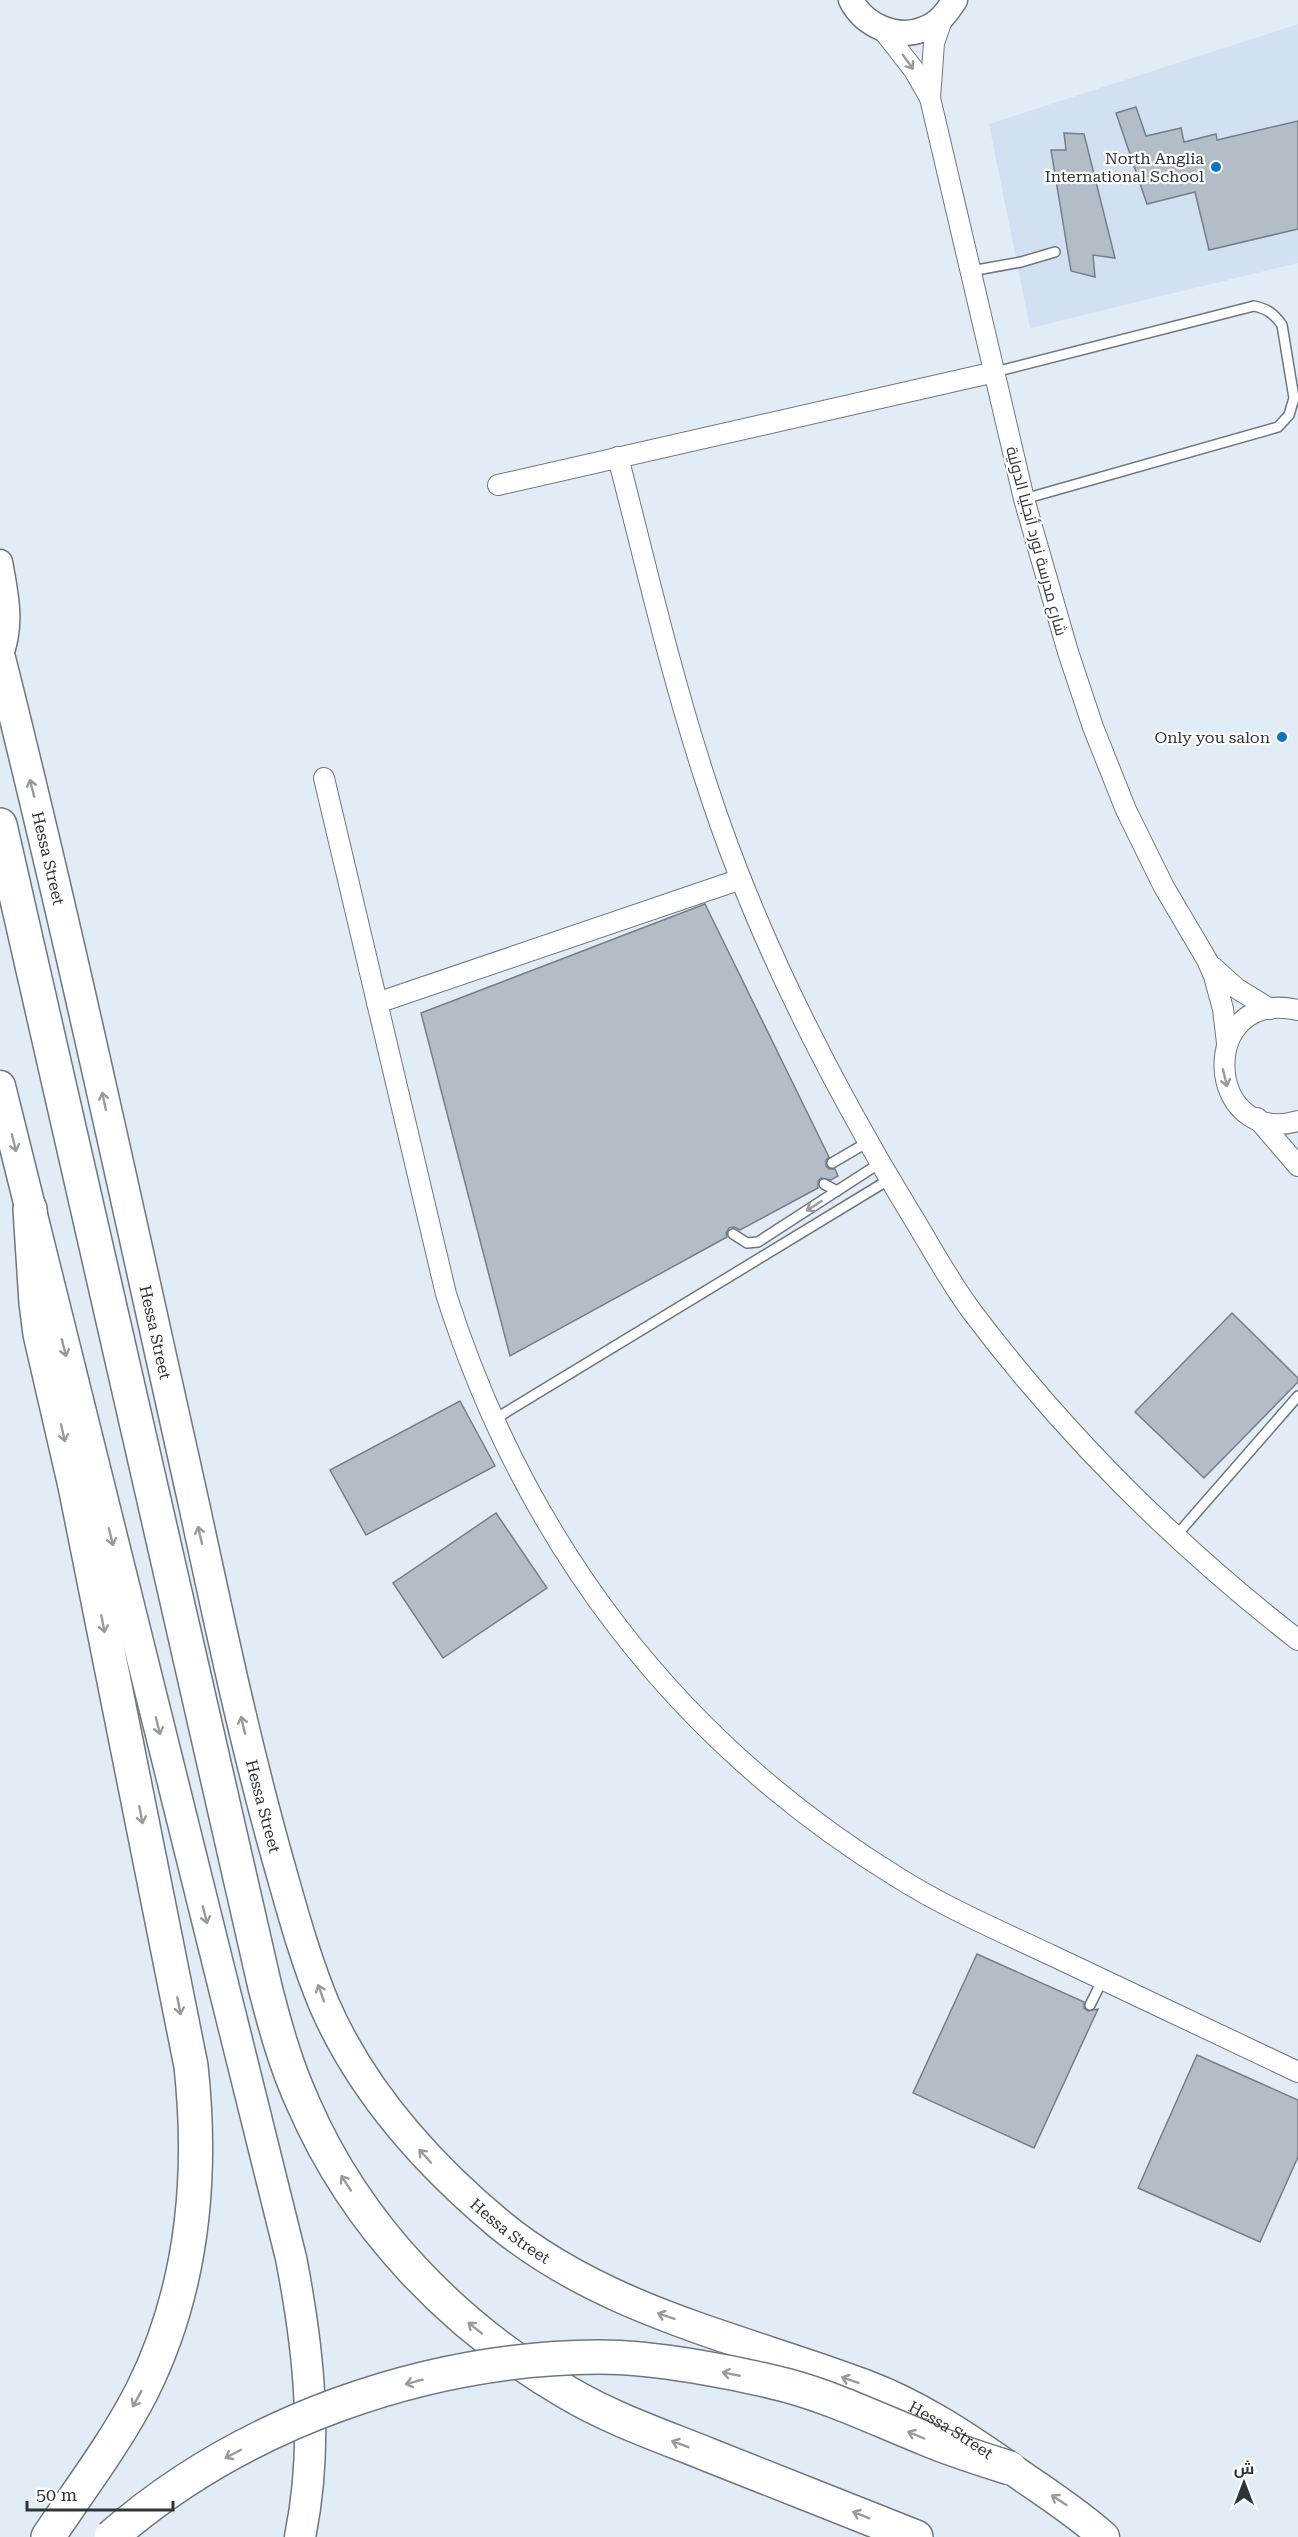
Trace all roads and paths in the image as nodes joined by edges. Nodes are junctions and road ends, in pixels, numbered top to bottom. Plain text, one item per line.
1 (851, 0) edge
2 (949, 9) edge
3 (882, 29) junction
4 (930, 98) junction
5 (1055, 252) dead end
6 (971, 271) junction
7 (1294, 369) edge
8 (995, 372) junction
9 (618, 457) junction
10 (498, 484) dead end
11 (1024, 499) junction
12 (0, 562) edge
13 (0, 658) edge
14 (324, 778) dead end
15 (0, 825) edge
16 (741, 879) junction
17 (1207, 960) junction
18 (377, 1003) junction
19 (1270, 1009) junction
20 (1298, 1010) edge
21 (1227, 1043) junction
22 (0, 1086) edge
23 (1257, 1118) junction
24 (1298, 1121) edge
25 (868, 1142) junction
26 (832, 1163) dead end
27 (1298, 1166) edge
28 (885, 1171) junction
29 (824, 1185) dead end
30 (837, 1191) junction
31 (30, 1209) junction
32 (734, 1234) dead end
33 (1298, 1396) edge
34 (493, 1421) junction
35 (1175, 1537) junction
36 (1298, 1640) edge
37 (1103, 1980) junction
38 (1090, 2005) dead end
39 (1298, 2072) edge
40 (1010, 2469) junction
41 (48, 2537) edge
42 (111, 2537) edge
43 (300, 2537) edge
44 (916, 2537) edge
45 (1104, 2537) edge

1 - 3 street
2 - 3 street
2 - 4 street, شارع مدرسة نورد أنجليا الدولية
3 -> 4 street, شارع مدرسة نورد أنجليا الدولية
4 - 6 street, شارع مدرسة نورد أنجليا الدولية
5 - 6 lane
6 - 8 street, شارع مدرسة نورد أنجليا الدولية
7 - 8 lane
7 - 11 lane
8 - 9 street
8 - 11 street, شارع مدرسة نورد أنجليا الدولية
9 - 10 street
9 - 16 street
11 - 17 street, شارع مدرسة نورد أنجليا الدولية
12 - 13 street
40 -> 13 main road, Hessa Street, bridge
14 - 18 street
44 -> 15 highway
16 - 18 street
16 - 25 street
17 - 19 street, شارع مدرسة نورد أنجليا الدولية
17 - 21 street, شارع مدرسة نورد أنجليا الدولية
18 - 34 street
19 - 20 street
19 - 21 street
21 -> 23 street, شارع مدرسة نورد أنجليا الدولية
22 -> 31 main road
23 - 24 street
23 - 27 street, شارع مدرسة نورد أنجليا الدولية
25 - 26 lane
25 - 28 street
28 - 30 lane
28 - 34 lane
28 - 35 street
29 - 30 lane
30 -> 32 lane
31 -> 41 highway
31 -> 43 main road
33 - 35 lane
34 - 37 street
35 - 36 street
37 - 38 lane
37 - 39 street
40 -> 42 highway, bridge
45 -> 40 main road, Hessa Street

